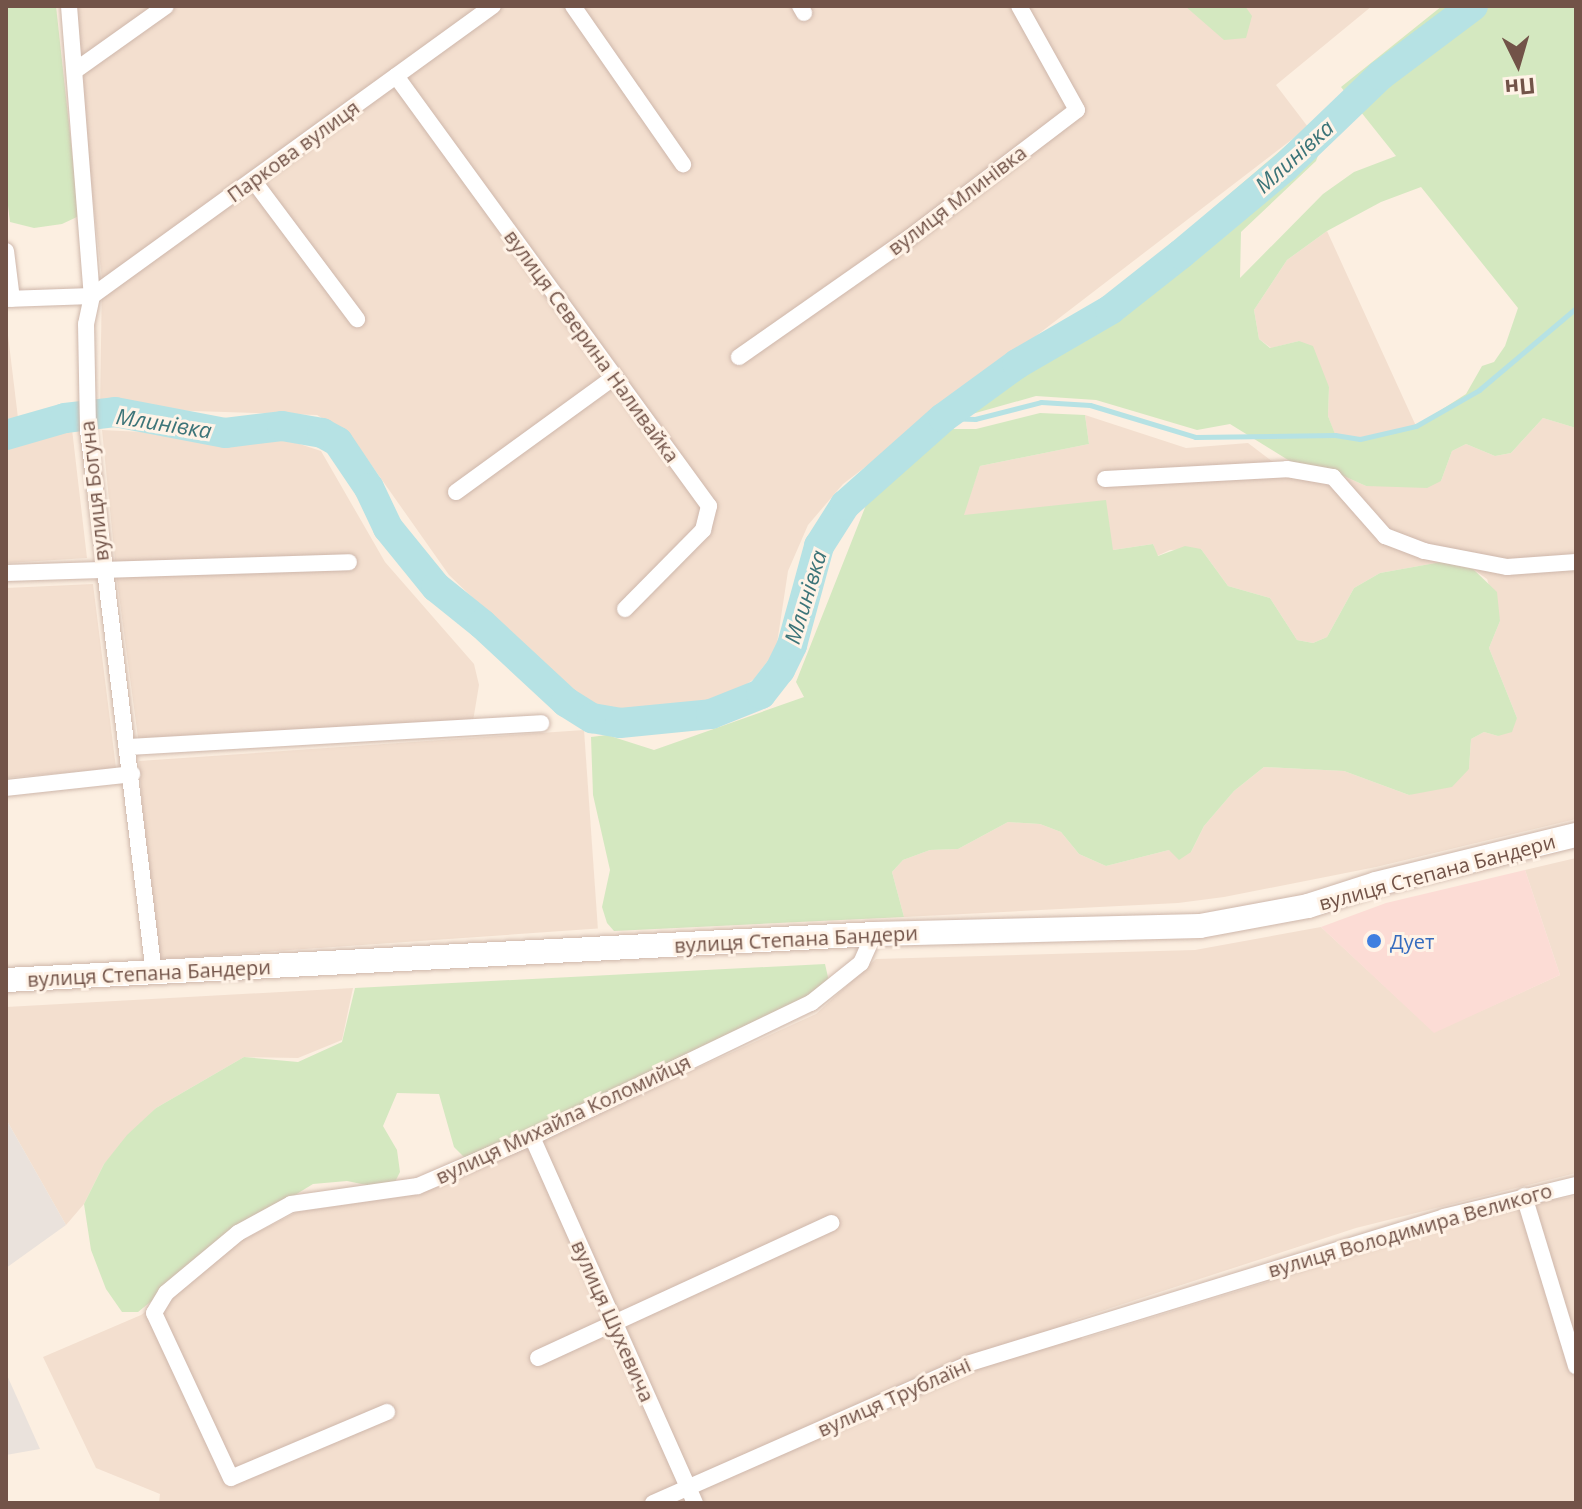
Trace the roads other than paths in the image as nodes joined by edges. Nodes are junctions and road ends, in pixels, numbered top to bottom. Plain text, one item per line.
1 (69, 6) edge
2 (166, 6) edge
3 (493, 6) edge
4 (573, 6) edge
5 (1019, 6) edge
6 (76, 70) junction
7 (396, 76) junction
8 (683, 164) dead end
9 (253, 180) junction
10 (6, 251) edge
11 (92, 296) junction
12 (9, 299) edge
13 (357, 319) dead end
14 (739, 357) dead end
15 (613, 378) junction
16 (1105, 479) dead end
17 (456, 492) dead end
18 (349, 562) dead end
19 (1576, 562) edge
20 (102, 568) junction
21 (6, 573) edge
22 (625, 609) dead end
23 (541, 723) dead end
24 (128, 747) junction
25 (132, 774) junction
26 (6, 788) edge
27 (1576, 835) edge
28 (874, 934) junction
29 (154, 974) junction
30 (6, 980) edge
31 (532, 1137) junction
32 (1576, 1185) edge
33 (1524, 1196) junction
34 (831, 1223) dead end
35 (1141, 1310) joint
36 (613, 1324) junction
37 (538, 1358) dead end
38 (1576, 1366) edge
39 (387, 1412) dead end
40 (692, 1495) edge
41 (653, 1503) edge

1 - 6 street, вулиця Богуна
2 - 6 street
3 - 7 street, Паркова вулиця
4 - 8 street
5 - 14 street, вулиця Млинівка
6 - 11 street, вулиця Богуна
7 - 9 street, Паркова вулиця
7 - 15 street, вулиця Северина Наливайка
9 - 11 street, Паркова вулиця
9 - 13 street
10 - 12 street
11 - 12 street
11 - 20 street, вулиця Богуна
15 - 17 street
15 - 22 street, вулиця Северина Наливайка
16 - 19 street
18 - 20 street
20 - 21 street
20 - 24 street, вулиця Богуна
23 - 24 street
24 - 25 street, вулиця Богуна
25 - 26 street
25 - 29 street, вулиця Богуна
27 - 28 main road, вулиця Степана Бандери
28 - 29 main road, вулиця Степана Бандери
28 - 31 street, вулиця Михайла Коломийця
29 - 30 main road, вулиця Степана Бандери
31 - 36 street, вулиця Шухевича
31 - 39 street, вулиця Михайла Коломийця
32 - 33 street, вулиця Володимира Великого
33 - 35 street, вулиця Володимира Великого
33 - 38 street
34 - 36 street
35 - 40 street, вулиця Трублаїні
36 - 37 street
36 - 40 street, вулиця Шухевича
40 - 41 street, вулиця Трублаїні

